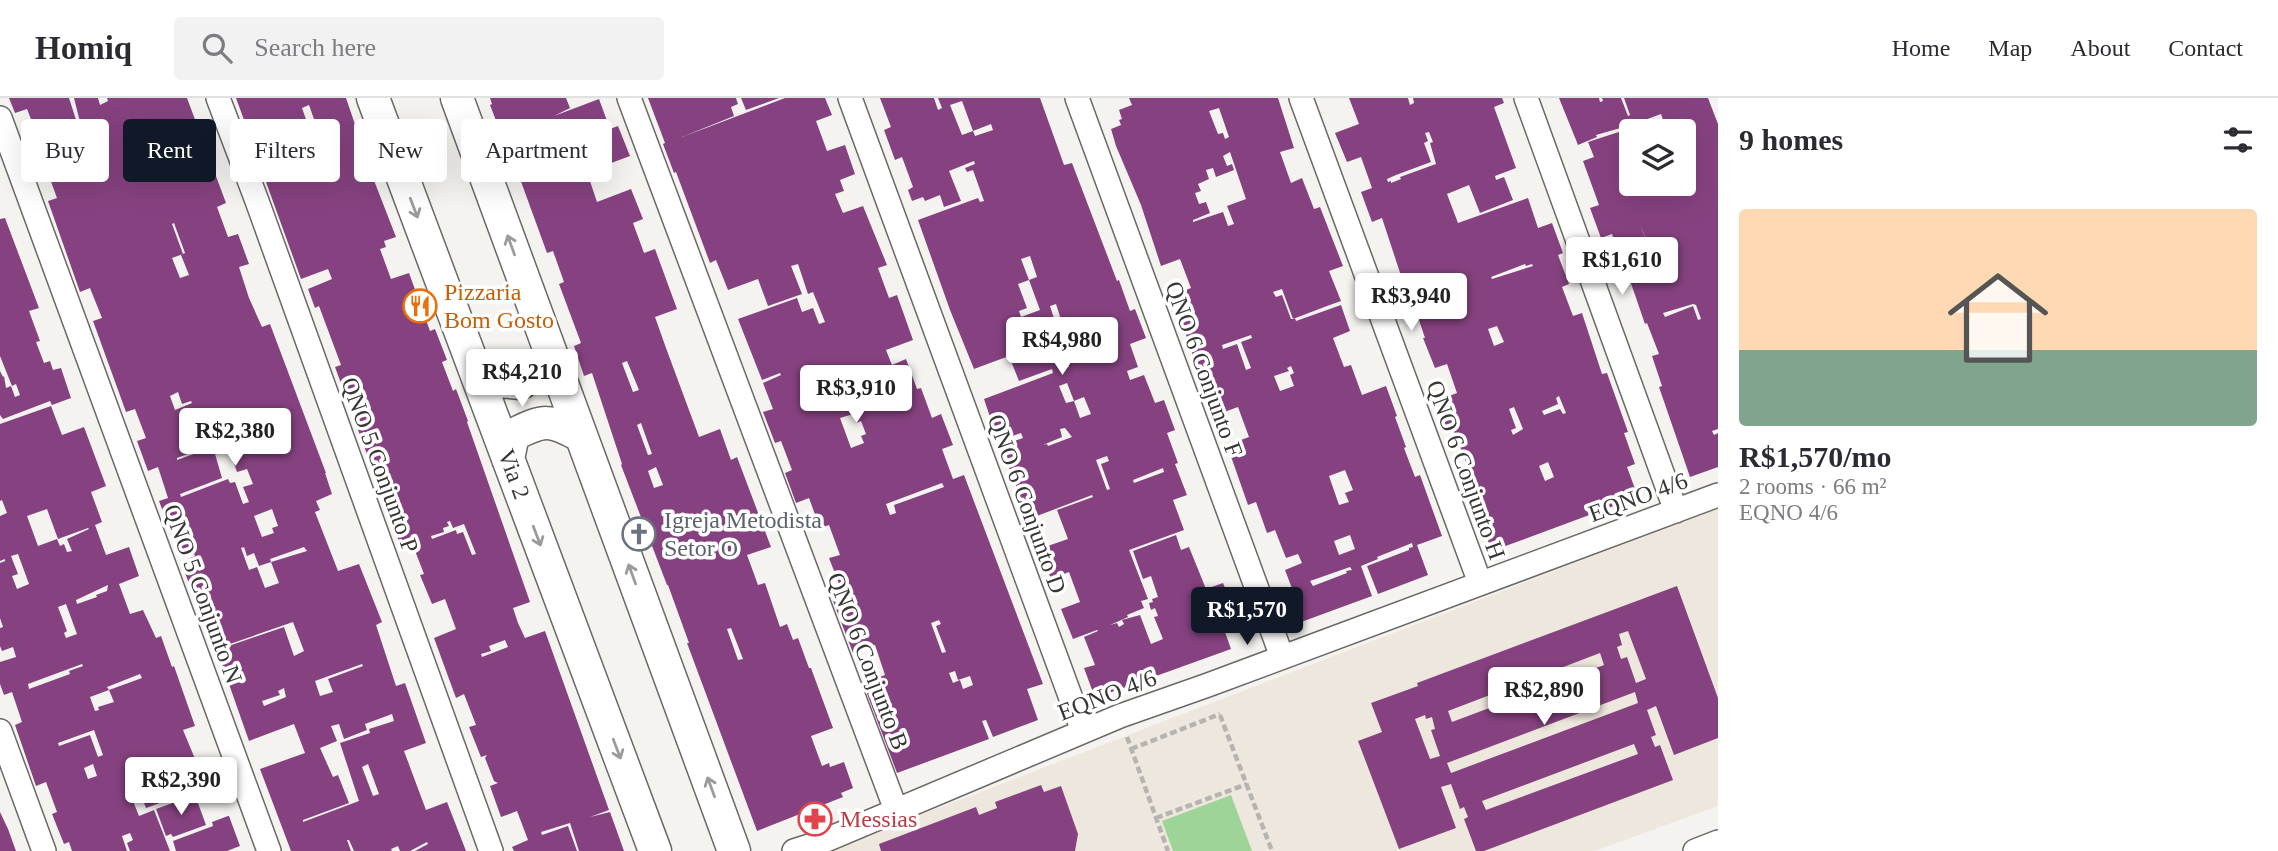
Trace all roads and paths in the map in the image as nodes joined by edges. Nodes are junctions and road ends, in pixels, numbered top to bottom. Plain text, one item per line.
1 (218, 98) edge
2 (373, 98) edge
3 (457, 98) edge
4 (629, 98) edge
5 (850, 98) edge
6 (1077, 98) edge
7 (1301, 98) edge
8 (1526, 98) edge
9 (0, 118) edge
10 (553, 360) junction
11 (478, 376) junction
12 (581, 436) junction
13 (508, 459) junction
14 (1718, 495) edge
15 (1676, 511) junction
16 (1480, 583) junction
17 (1282, 657) junction
18 (1208, 685) junction
19 (1220, 715) junction
20 (1120, 716) junction
21 (0, 731) edge
22 (1083, 731) junction
23 (1130, 749) junction
24 (1247, 784) junction
25 (896, 810) junction
26 (1156, 818) junction
27 (1718, 842) edge
28 (44, 851) edge
29 (269, 851) edge
30 (491, 851) edge
31 (655, 851) edge
32 (734, 851) edge
33 (794, 851) edge
34 (1168, 851) edge
35 (1272, 851) edge
36 (1695, 851) edge

1 - 30 street, QNO 5 Conjunto P
2 -> 11 main road, Via 2
10 -> 3 main road
4 - 25 street, QNO 6 Conjunto B
5 - 22 street, QNO 6 Conjunto D
6 - 17 street, QNO 6 Conjunto F
7 - 16 street, QNO 6 Conjunto H
8 - 15 street
9 - 29 street, QNO 5 Conjunto N
10 - 11 main road
10 - 12 main road
11 - 13 main road, Via 2
12 - 13 main road
32 -> 12 main road
13 -> 31 main road, Via 2
14 - 15 street, EQNO 4/6
15 - 16 street, EQNO 4/6
16 - 17 street, EQNO 4/6
17 - 18 street, EQNO 4/6
18 - 19 path
18 - 20 street, EQNO 4/6
19 - 23 path
19 - 24 path
20 - 22 street, EQNO 4/6
20 - 23 path
21 - 28 street
22 - 25 street, EQNO 4/6
23 - 26 path
24 - 26 path
24 - 35 path
25 - 33 street, EQNO 4/6
26 - 34 path
27 - 36 street

